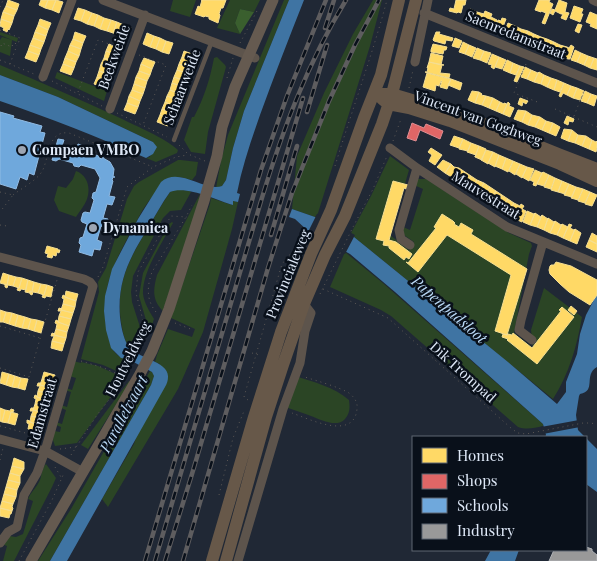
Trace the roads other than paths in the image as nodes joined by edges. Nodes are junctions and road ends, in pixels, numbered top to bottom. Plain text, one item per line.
1 (72, 0) edge
2 (103, 0) edge
3 (273, 0) edge
4 (280, 0) edge
5 (399, 0) edge
6 (416, 0) edge
7 (428, 0) edge
8 (593, 0) edge
9 (597, 2) edge
10 (424, 13) junction
11 (145, 15) junction
12 (212, 41) junction
13 (252, 56) junction
14 (415, 62) road end
15 (43, 77) road end
16 (593, 81) edge
17 (373, 94) junction
18 (390, 99) junction
19 (405, 102) junction
20 (110, 110) road end
21 (174, 140) road end
22 (390, 148) road end
23 (417, 168) junction
24 (597, 169) edge
25 (597, 181) edge
26 (543, 242) junction
27 (410, 245) dead end
28 (0, 257) edge
29 (597, 264) edge
30 (308, 308) junction
31 (532, 340) dead end
32 (2, 440) edge
33 (45, 451) junction
34 (83, 472) junction
35 (0, 543) edge
36 (31, 561) edge
37 (212, 561) edge
38 (226, 561) edge
39 (238, 561) edge

1 - 15 street
2 - 11 street
3 - 13 street, Houtveldweg
4 - 13 street, Houtveldweg
5 - 17 main road, Provincialeweg
6 - 18 main road, Provincialeweg
7 - 10 street
8 - 9 street
10 - 14 street
10 - 16 street, Saenredamstraat
11 - 12 street
11 - 20 street, Beekweide
12 - 13 street
12 - 21 lane, Schaarweide
13 - 34 street, Houtveldweg
17 - 18 main road, Vincent van Goghweg
17 - 37 main road, Provincialeweg
18 - 19 main road, Vincent van Goghweg
18 - 30 main road, Provincialeweg
19 - 24 main road, Vincent van Goghweg
19 - 25 main road, Vincent van Goghweg
22 - 23 street, Mauvestraat
23 - 26 street, Mauvestraat
23 - 27 street
26 - 29 street, Mauvestraat
26 - 31 street
28 - 33 street, Edamstraat
30 - 38 main road, Provincialeweg
30 - 39 street, Provincialeweg
32 - 33 street
33 - 34 street
33 - 35 street, Edamstraat
34 - 36 street, Houtveldweg

